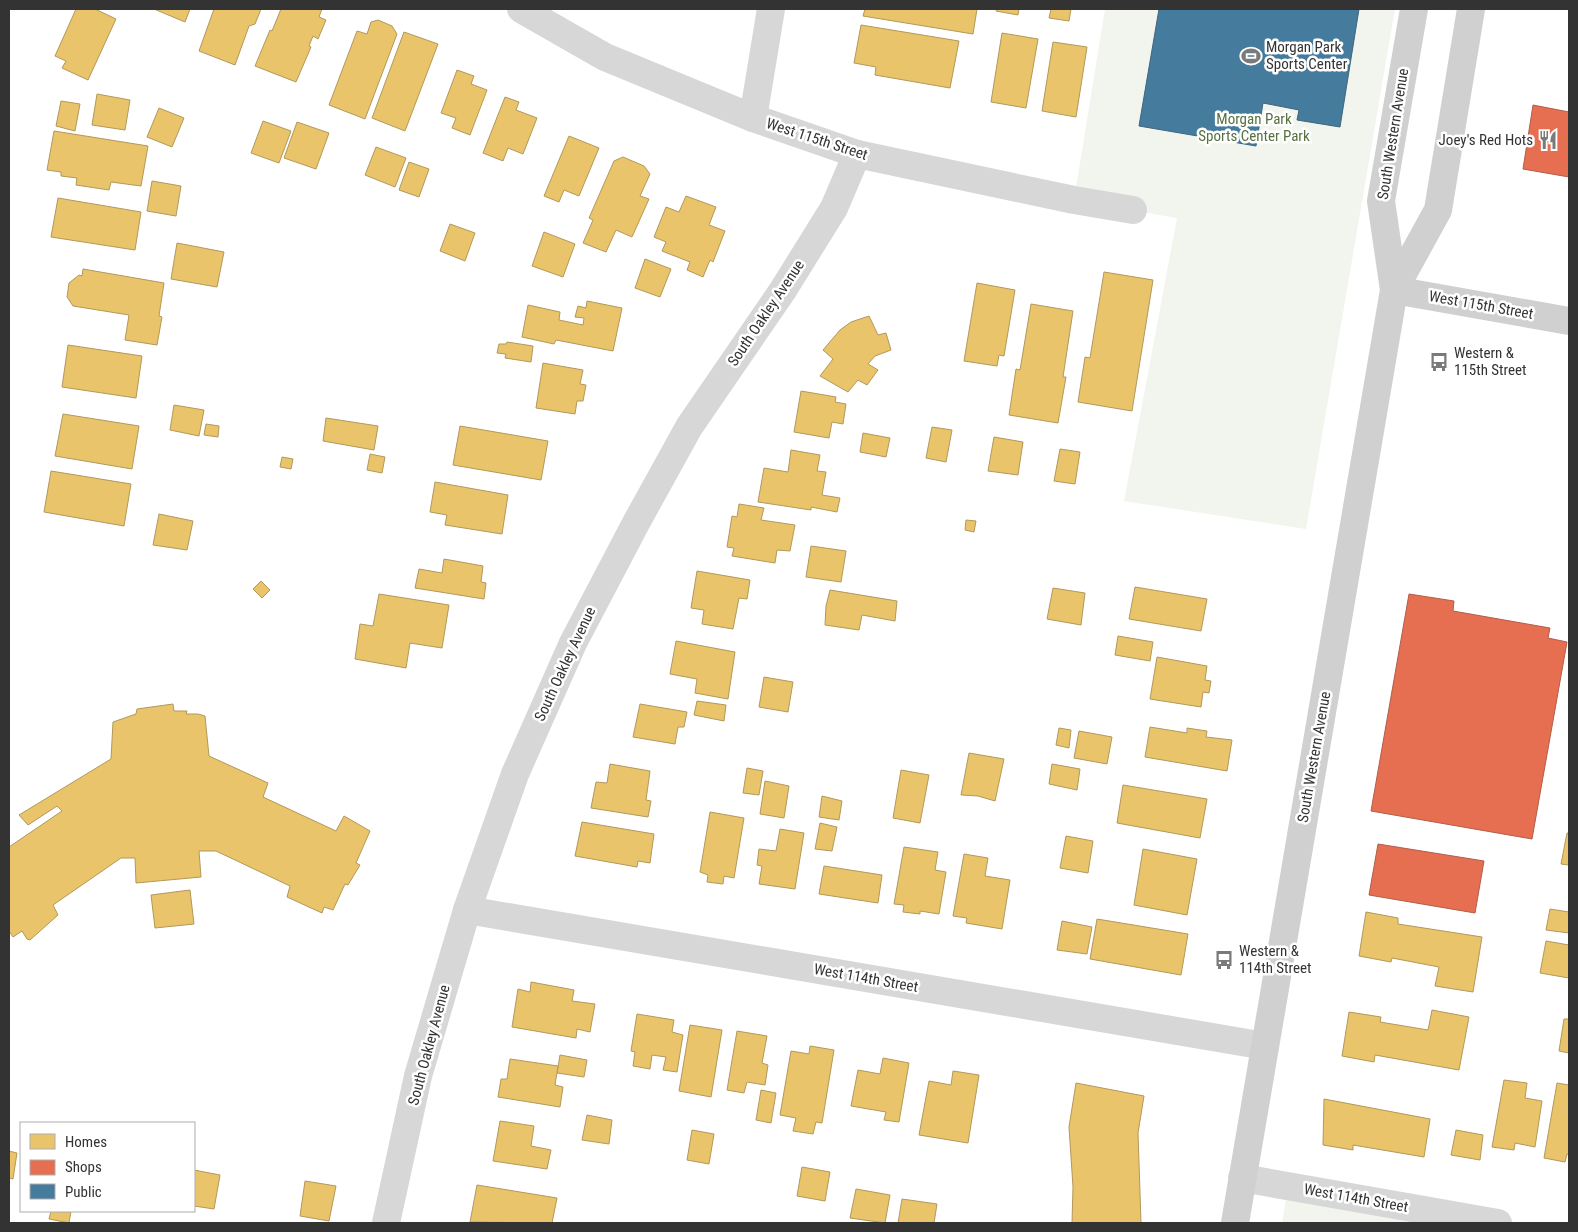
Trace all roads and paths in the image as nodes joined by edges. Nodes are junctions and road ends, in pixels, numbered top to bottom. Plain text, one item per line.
1 (521, 9) edge
2 (771, 9) edge
3 (1414, 9) edge
4 (1471, 9) edge
5 (753, 118) junction
6 (857, 154) junction
7 (1133, 210) dead end
8 (1394, 290) junction
9 (1569, 320) edge
10 (467, 910) junction
11 (1264, 1046) junction
12 (1242, 1178) junction
13 (386, 1223) edge
14 (1235, 1223) edge
15 (1498, 1223) edge

1 - 5 street, West 115th Street
2 - 5 street
3 - 8 main road, South Western Avenue
4 - 8 main road, South Western Avenue
5 - 6 street, West 115th Street
6 - 7 street, West 115th Street
6 - 10 street, South Oakley Avenue
8 - 9 main road, West 115th Street
8 - 11 main road, South Western Avenue
10 - 11 street, West 114th Street
10 - 13 street, South Oakley Avenue
11 - 12 main road, South Western Avenue
12 - 14 main road, South Western Avenue
12 - 15 street, West 114th Street

